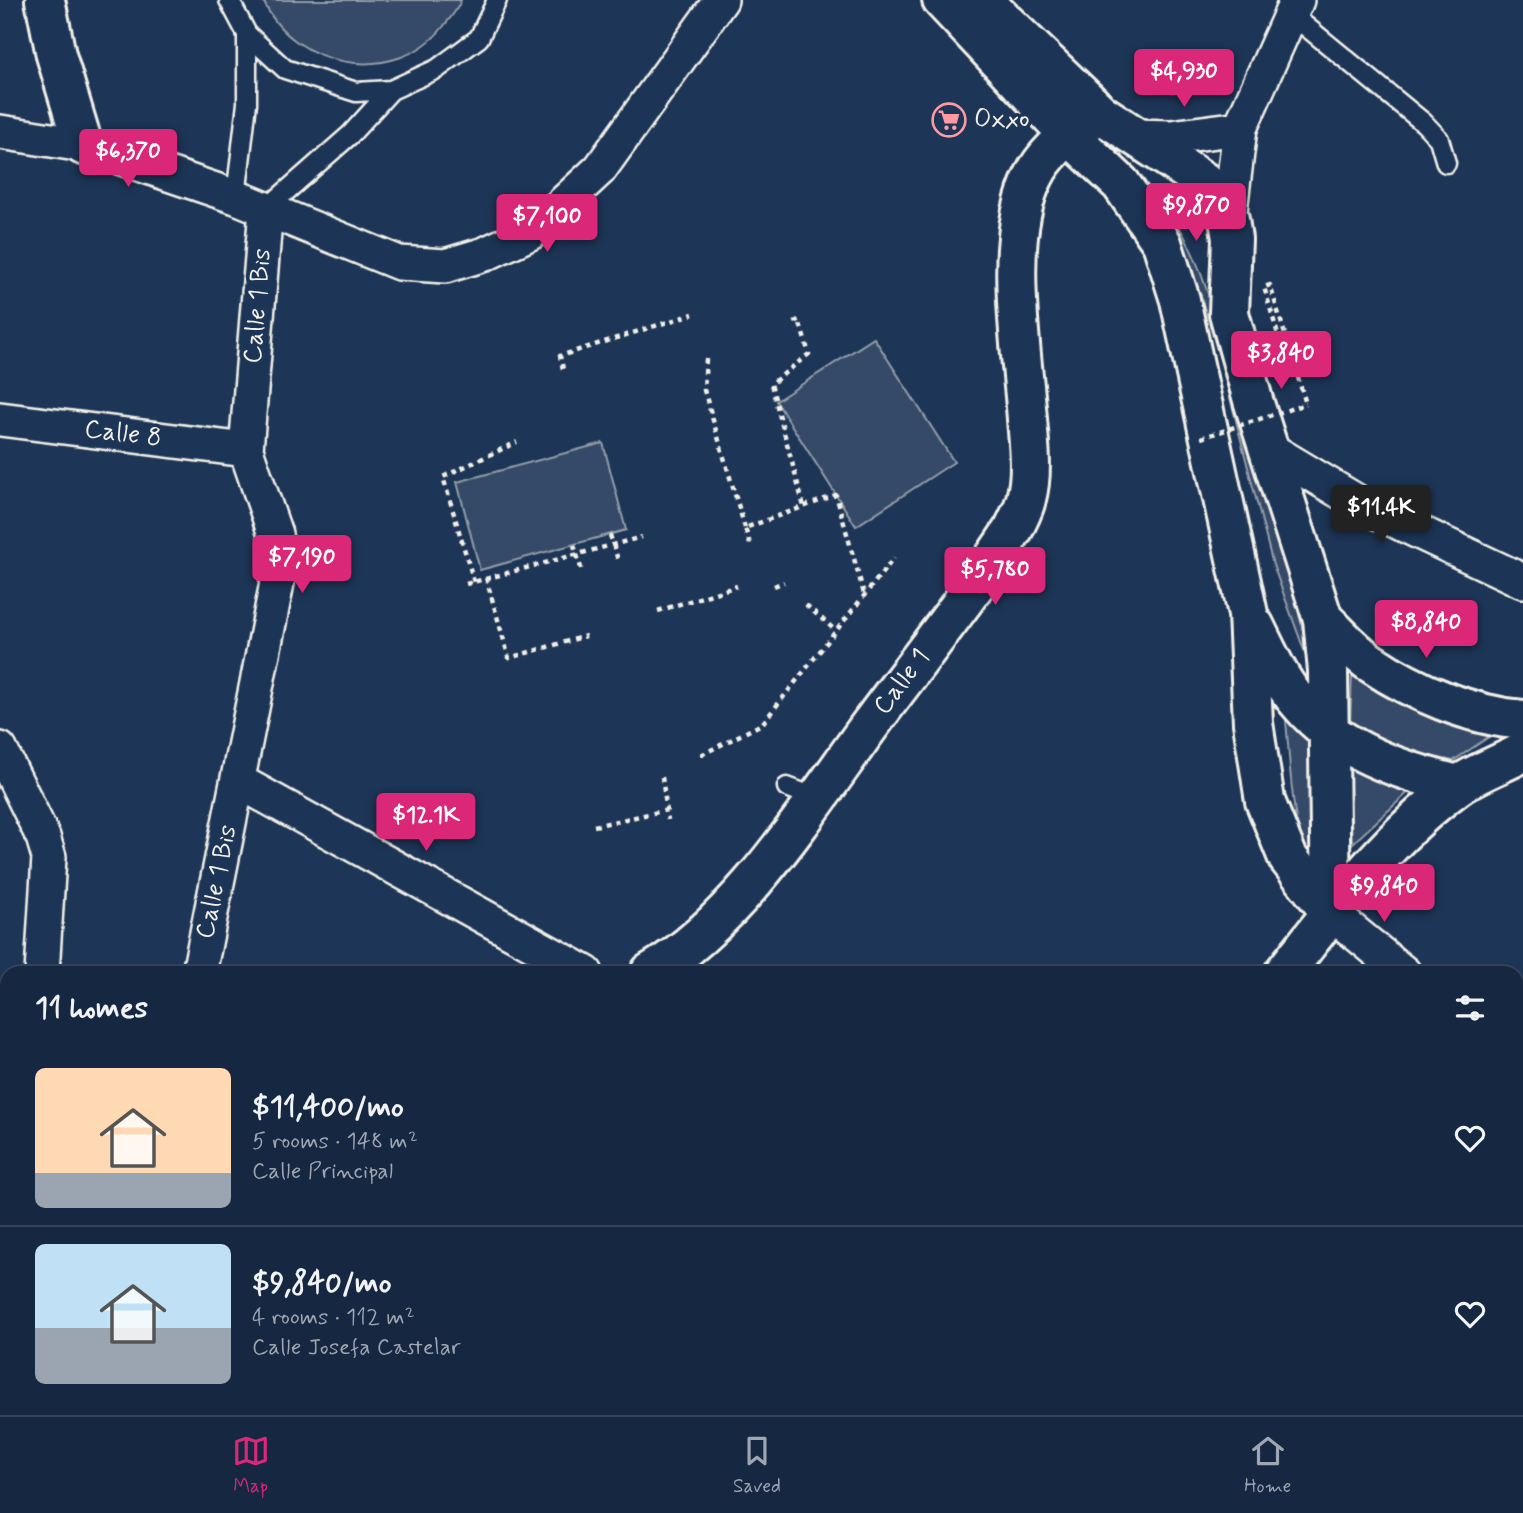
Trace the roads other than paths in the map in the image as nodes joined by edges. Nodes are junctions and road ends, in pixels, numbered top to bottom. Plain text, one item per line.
1 (45, 0) edge
2 (229, 0) edge
3 (497, 0) edge
4 (721, 0) edge
5 (942, 0) edge
6 (982, 0) edge
7 (1295, 7) edge
8 (247, 34) junction
9 (391, 89) junction
10 (1100, 113) junction
11 (1240, 128) junction
12 (0, 132) edge
13 (1069, 135) junction
14 (1132, 136) junction
15 (83, 145) junction
16 (1446, 163) dead end
17 (251, 203) junction
18 (1229, 219) junction
19 (1231, 260) junction
20 (1174, 274) junction
21 (0, 419) edge
22 (246, 450) junction
23 (1271, 450) junction
24 (1523, 581) edge
25 (1248, 614) junction
26 (1323, 619) junction
27 (1523, 720) edge
28 (1330, 733) junction
29 (0, 749) edge
30 (1523, 752) edge
31 (238, 781) junction
32 (1458, 785) junction
33 (1331, 913) junction
34 (42, 966) edge
35 (200, 966) edge
36 (573, 966) edge
37 (660, 966) edge
38 (1289, 966) edge
39 (1395, 966) edge

1 - 15 main road
2 - 8 lane
3 - 9 lane
4 - 17 street, Calle 1 Bis
5 - 13 main road
6 - 10 main road
7 - 11 street
7 - 16 lane
8 - 9 lane
8 - 17 lane
9 - 17 lane
10 - 13 main road, Calle 1
10 - 14 main road
11 - 14 street
11 - 18 street
12 - 15 street
13 - 20 main road
13 - 37 main road, Calle 1
14 - 18 main road
15 - 17 street
17 - 22 street, Calle 1 Bis
18 - 19 main road
19 - 20 main road
19 - 23 main road
20 - 25 main road
21 - 22 street, Calle 8
22 - 31 street, Calle 1 Bis
23 - 24 street
23 - 26 main road
25 - 28 main road
25 - 33 main road
26 - 27 main road
26 - 28 main road
28 - 32 main road
28 - 33 main road
29 - 34 street
30 - 32 main road
31 - 35 street, Calle 1 Bis
31 - 36 street
32 - 33 main road
33 - 38 main road
33 - 39 street

